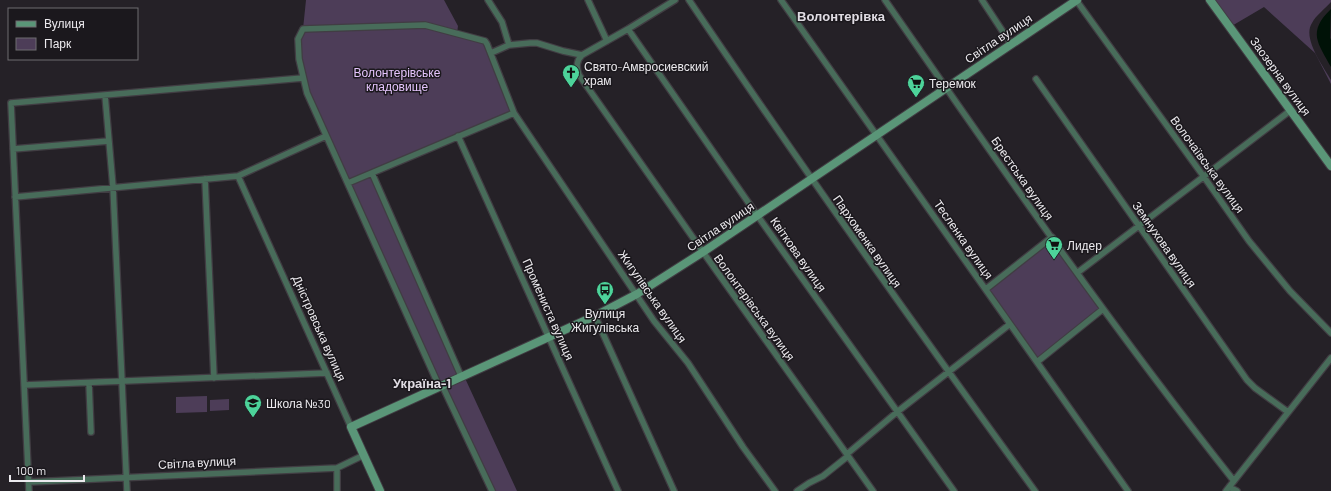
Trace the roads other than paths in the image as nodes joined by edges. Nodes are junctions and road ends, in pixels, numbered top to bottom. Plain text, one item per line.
1 (488, 0) edge
2 (588, 0) edge
3 (675, 0) edge
4 (689, 0) edge
5 (781, 0) edge
6 (885, 0) edge
7 (982, 0) edge
8 (1076, 0) edge
9 (1210, 0) edge
10 (628, 29) junction
11 (607, 41) junction
12 (1011, 44) junction
13 (509, 45) junction
14 (490, 52) junction
15 (582, 55) junction
16 (303, 78) junction
17 (1036, 79) dead end
18 (946, 87) junction
19 (105, 95) junction
20 (1291, 110) junction
21 (514, 113) junction
22 (876, 135) junction
23 (326, 136) junction
24 (458, 136) junction
25 (109, 141) junction
26 (13, 149) junction
27 (1331, 166) edge
28 (372, 173) junction
29 (238, 176) junction
30 (1204, 177) junction
31 (205, 179) junction
32 (811, 179) junction
33 (348, 183) junction
34 (113, 187) junction
35 (15, 197) junction
36 (757, 215) junction
37 (1139, 226) junction
38 (1052, 237) junction
39 (703, 252) junction
40 (1077, 273) junction
41 (986, 289) junction
42 (637, 294) junction
43 (1103, 308) junction
44 (595, 316) junction
45 (1010, 324) junction
46 (1331, 333) edge
47 (549, 336) junction
48 (1331, 358) edge
49 (1037, 362) junction
50 (948, 372) junction
51 (327, 374) junction
52 (461, 376) junction
53 (214, 378) junction
54 (122, 381) junction
55 (89, 383) junction
56 (24, 385) junction
57 (440, 385) junction
58 (897, 412) junction
59 (1288, 412) junction
60 (351, 427) junction
61 (91, 432) dead end
62 (364, 455) junction
63 (848, 455) junction
64 (337, 468) junction
65 (126, 478) junction
66 (1234, 481) junction
67 (29, 482) junction
68 (1227, 489) edge
69 (30, 491) edge
70 (127, 491) edge
71 (337, 491) edge
72 (380, 491) edge
73 (492, 491) edge
74 (618, 491) edge
75 (674, 491) edge
76 (775, 491) edge
77 (797, 491) edge
78 (873, 491) edge
79 (954, 491) edge
80 (1035, 491) edge
81 (1128, 491) edge
82 (1237, 491) edge

1 - 13 street
2 - 11 street
3 - 10 street
4 - 32 street, Пархоменка вулиця
5 - 22 street, Тесленка вулиця
6 - 18 street, Брестська вулиця
7 - 12 street
8 - 12 street, Світла вулиця
8 - 30 street, Волочаївська вулиця
9 - 20 street, Заозерна вулиця
10 - 11 street
10 - 36 street, Квіткова вулиця
11 - 15 street
12 - 18 street, Світла вулиця
13 - 14 street
13 - 15 street
14 - 16 street
14 - 21 street, Жигулівська вулиця
15 - 39 street, Волонтерівська вулиця
16 - 19 street
16 - 23 street
17 - 37 street, Земнухова вулиця
18 - 22 street, Світла вулиця
18 - 38 street, Брестська вулиця
19 - 25 street
19 - 26 street
20 - 27 street, Заозерна вулиця
20 - 30 street
21 - 24 street
21 - 42 street, Жигулівська вулиця
22 - 32 street, Світла вулиця
22 - 41 street, Тесленка вулиця
23 - 29 street
23 - 33 street
24 - 28 street
24 - 47 street, Промениста вулиця
25 - 26 street
25 - 34 street
26 - 35 street
28 - 33 street
28 - 52 street
29 - 31 street
29 - 51 street, Дністровська вулиця
30 - 37 street
30 - 46 street, Волочаївська вулиця
31 - 34 street
31 - 53 street
32 - 36 street, Світла вулиця
32 - 50 street, Пархоменка вулиця
33 - 57 street
34 - 35 street
34 - 54 street
35 - 56 street
36 - 39 street, Світла вулиця
36 - 58 street, Квіткова вулиця
37 - 40 street
37 - 59 street, Земнухова вулиця
38 - 40 street, Брестська вулиця
38 - 41 street
39 - 42 street, Світла вулиця
39 - 63 street, Волонтерівська вулиця
40 - 43 street, Брестська вулиця
41 - 45 street, Тесленка вулиця
42 - 44 street, Світла вулиця
42 - 76 street, Жигулівська вулиця
43 - 49 street
43 - 66 street, Брестська вулиця
44 - 47 street, Світла вулиця
44 - 75 street
45 - 49 street, Тесленка вулиця
45 - 50 street
47 - 52 street, Світла вулиця
47 - 74 street, Промениста вулиця
48 - 59 street
49 - 81 street, Тесленка вулиця
50 - 58 street
50 - 80 street, Пархоменка вулиця
51 - 53 street
51 - 60 street, Дністровська вулиця
52 - 57 street, Світла вулиця
53 - 54 street
54 - 55 street
54 - 65 street
55 - 56 street
55 - 61 street
56 - 67 street
57 - 60 street, Світла вулиця
57 - 73 street
58 - 63 street
58 - 79 street, Квіткова вулиця
59 - 66 street
60 - 62 street, Дністровська вулиця
62 - 64 street, Світла вулиця
62 - 72 street, Дністровська вулиця
63 - 77 street
63 - 78 street, Волонтерівська вулиця
64 - 65 street, Світла вулиця
64 - 71 street
65 - 67 street, Світла вулиця
65 - 70 street
66 - 68 street
67 - 69 street
68 - 82 street

